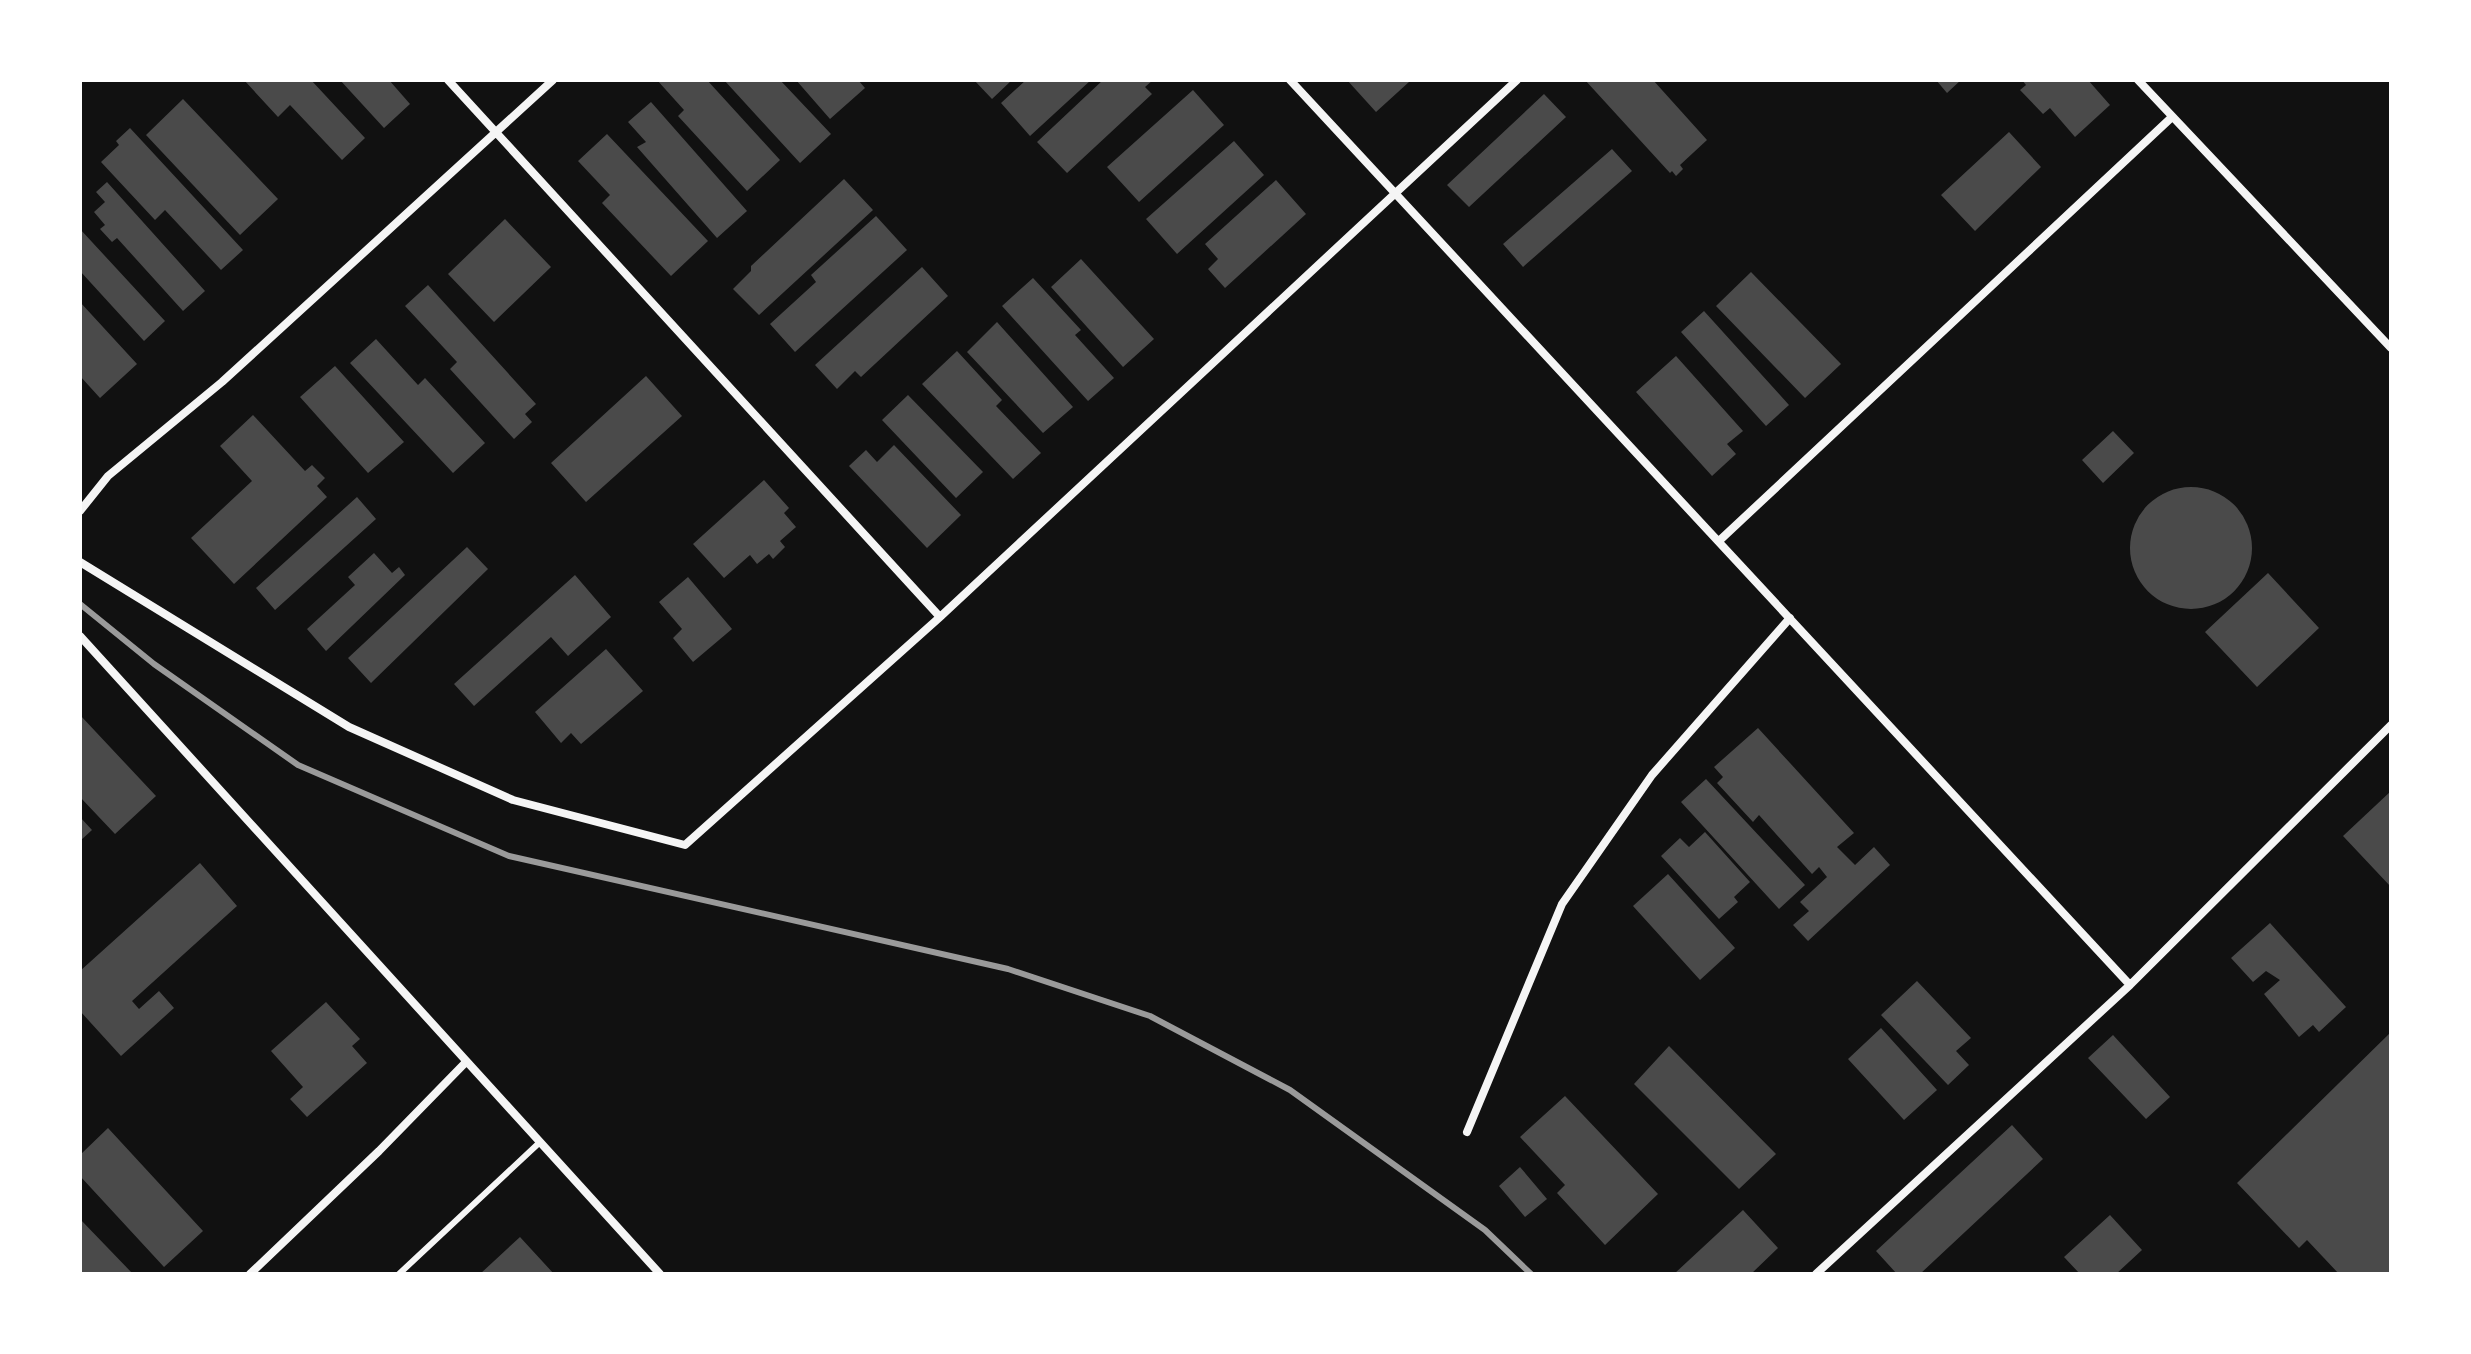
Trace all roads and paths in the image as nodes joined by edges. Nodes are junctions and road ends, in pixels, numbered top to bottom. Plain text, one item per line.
1 (448, 80) edge
2 (553, 80) edge
3 (1290, 80) edge
4 (1517, 80) edge
5 (2138, 80) edge
6 (2172, 117) junction
7 (496, 134) junction
8 (1396, 195) junction
9 (2391, 348) edge
10 (80, 511) edge
11 (1719, 541) junction
12 (80, 562) edge
13 (940, 617) junction
14 (1790, 618) junction
15 (80, 636) edge
16 (2391, 725) edge
17 (2130, 985) junction
18 (465, 1063) junction
19 (1467, 1132) dead end
20 (539, 1143) junction
21 (250, 1274) edge
22 (399, 1274) edge
23 (660, 1274) edge
24 (1816, 1274) edge

1 - 7 street
2 - 7 street
3 - 8 street
4 - 8 street
5 - 6 street
6 - 9 street
6 - 11 street
7 - 10 street
7 - 13 street
8 - 11 street
8 - 13 street
11 - 14 street
12 - 13 street
14 - 17 street
14 - 19 street
15 - 18 street
16 - 17 street
17 - 24 street
18 - 20 street
18 - 21 street
20 - 22 lane
20 - 23 street

